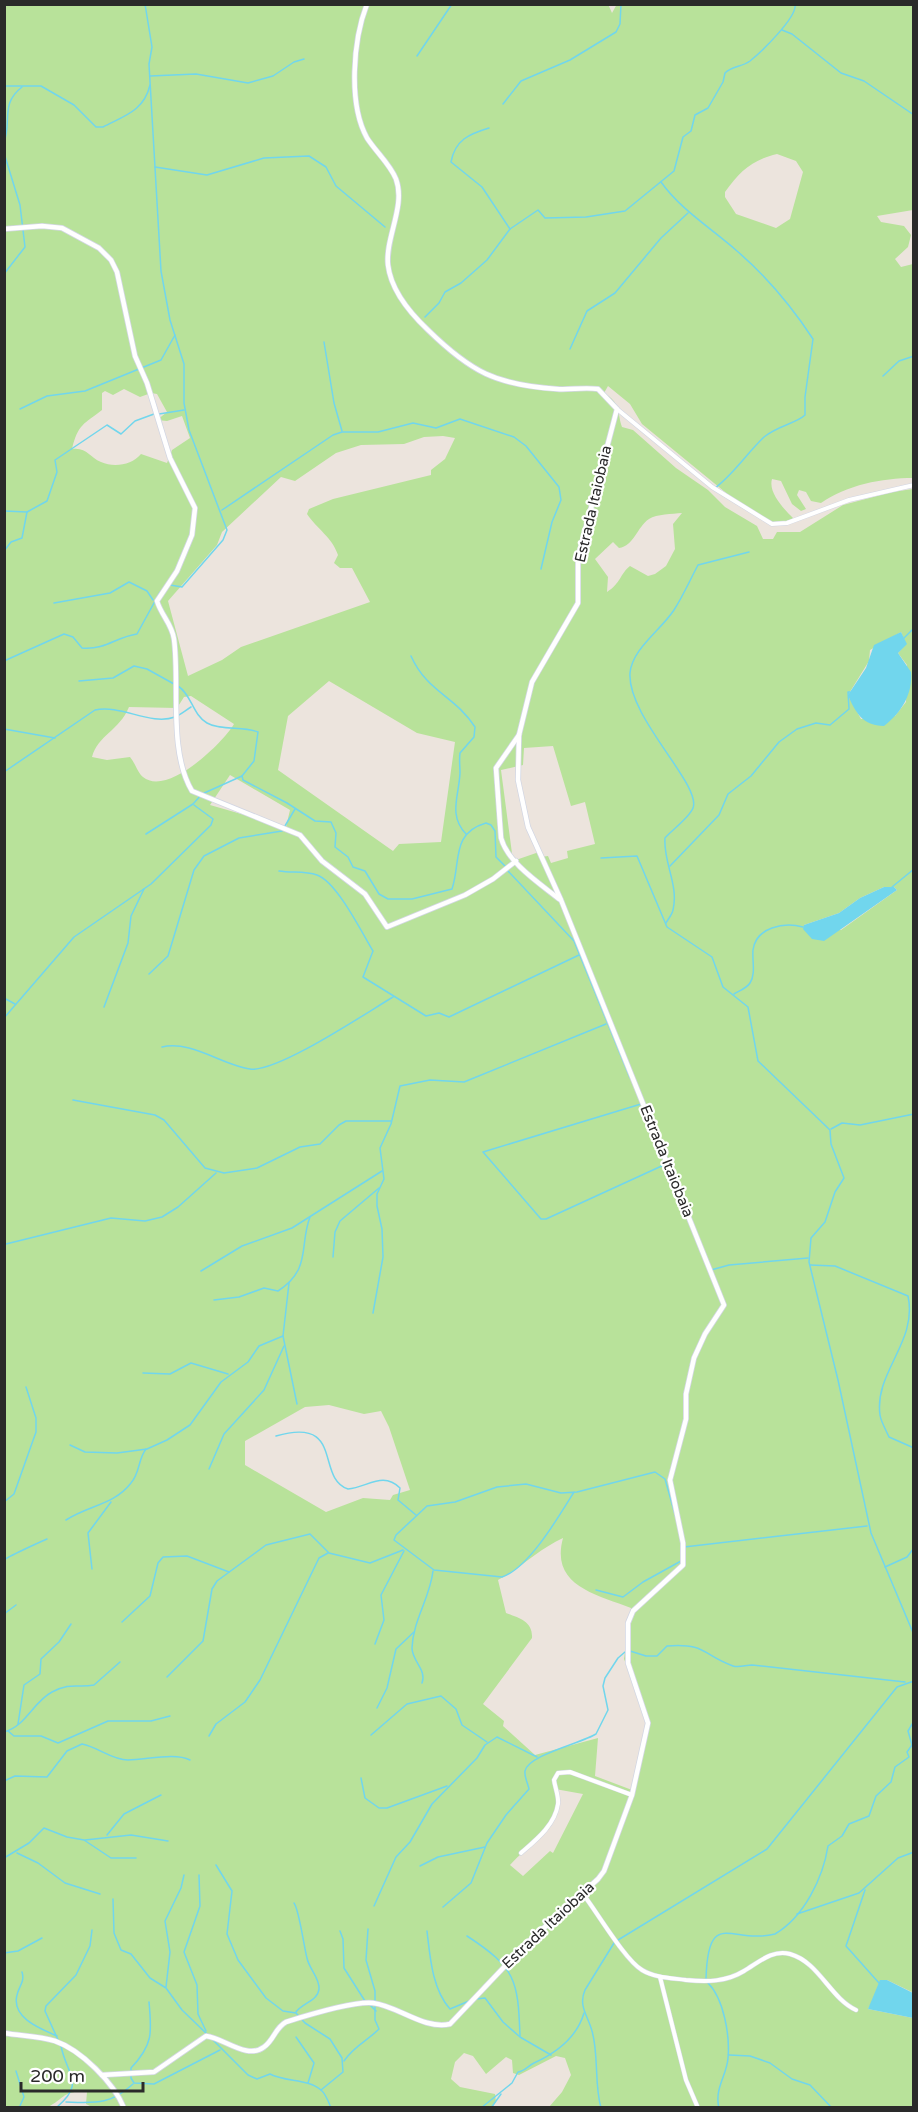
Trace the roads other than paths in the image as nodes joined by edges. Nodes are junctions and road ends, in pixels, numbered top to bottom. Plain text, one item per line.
1 (367, 4) edge
2 (4, 229) edge
3 (617, 409) junction
4 (914, 485) edge
5 (519, 735) junction
6 (516, 861) junction
7 (561, 900) junction
8 (632, 1795) junction
9 (521, 1853) dead end
10 (583, 1894) junction
11 (660, 1977) junction
12 (856, 2010) dead end
13 (4, 2033) edge
14 (102, 2075) junction
15 (124, 2108) edge
16 (698, 2108) edge

1 - 3 street
2 - 6 street
3 - 4 street
3 - 5 street, Estrada Itaiobaia
5 - 6 street
5 - 7 street, Estrada Itaiobaia
6 - 7 street
7 - 8 street, Estrada Itaiobaia
8 - 9 street
8 - 10 street, Estrada Itaiobaia
10 - 11 street
10 - 14 street, Estrada Itaiobaia
11 - 12 street
11 - 16 street
13 - 14 street
14 - 15 street

